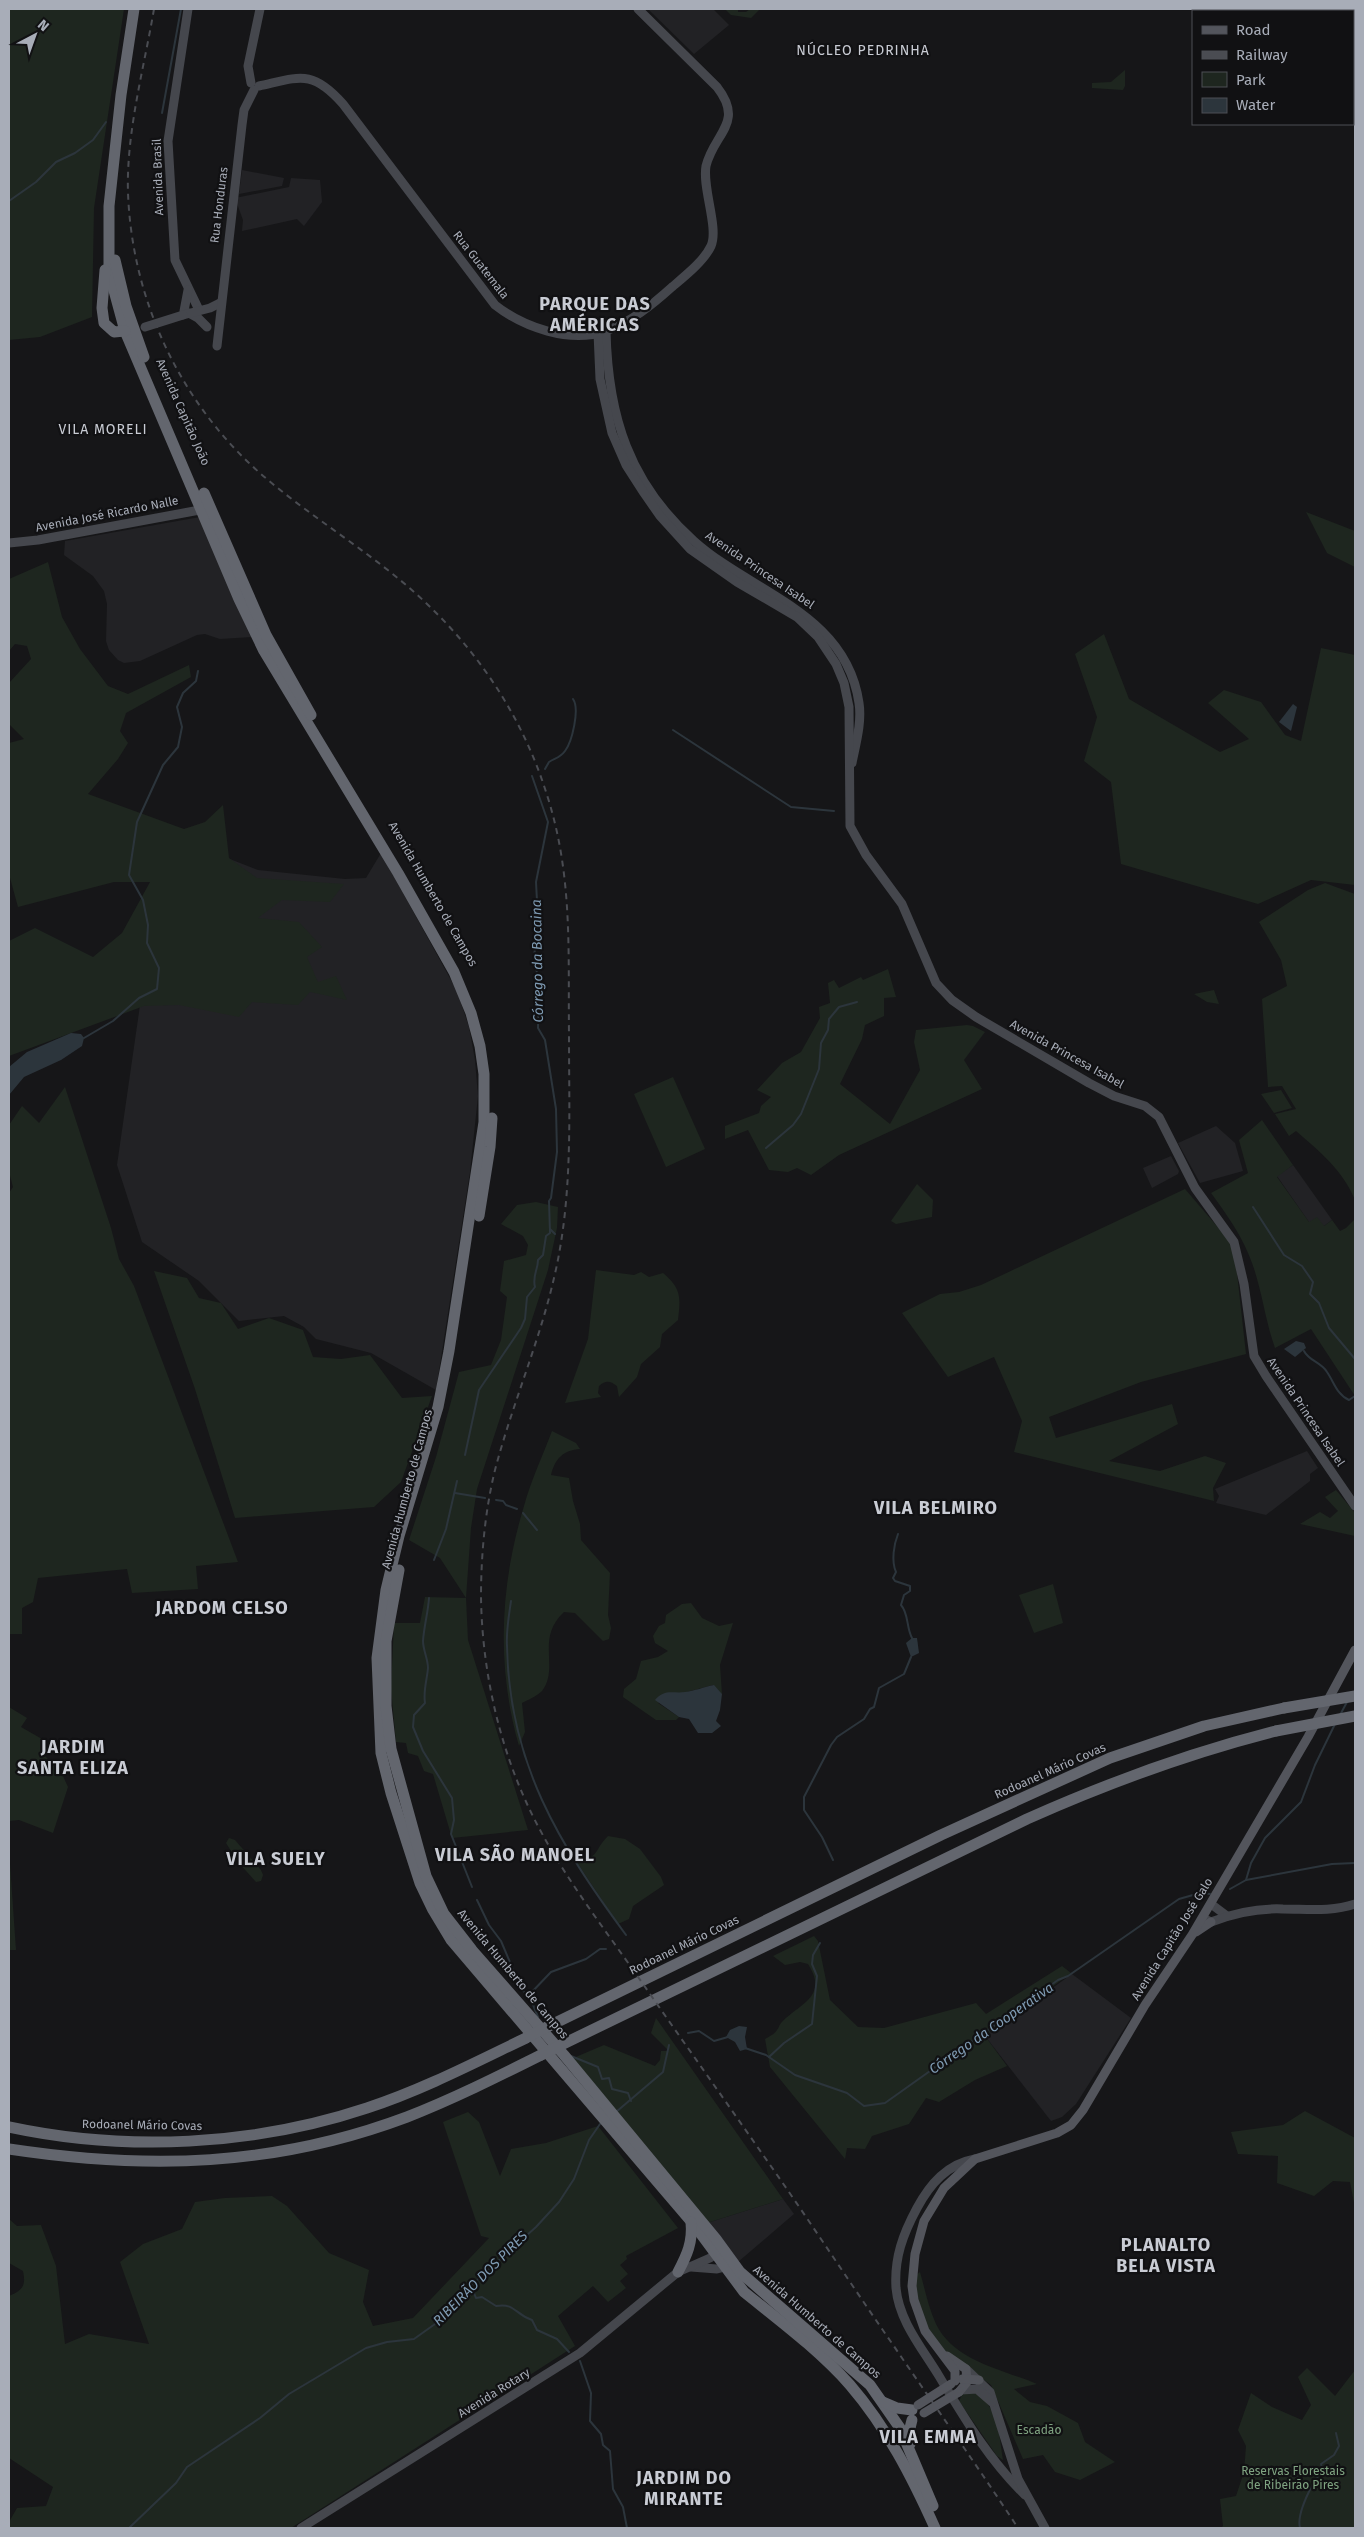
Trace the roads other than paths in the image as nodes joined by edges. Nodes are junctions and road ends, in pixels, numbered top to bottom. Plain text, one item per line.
1 (134, 9) edge
2 (188, 9) edge
3 (260, 9) edge
4 (638, 9) edge
5 (255, 86) junction
6 (110, 231) junction
7 (108, 254) junction
8 (116, 287) junction
9 (188, 290) junction
10 (103, 300) junction
11 (220, 303) junction
12 (189, 311) junction
13 (137, 327) junction
14 (207, 328) dead end
15 (602, 332) junction
16 (217, 346) dead end
17 (206, 508) junction
18 (9, 543) edge
19 (244, 599) joint
20 (452, 1351) junction
21 (1355, 1506) edge
22 (1355, 1650) edge
23 (1355, 1696) edge
24 (1355, 1716) edge
25 (1211, 1904) junction
26 (1355, 1904) edge
27 (1227, 1916) junction
28 (1207, 1920) junction
29 (9, 2127) edge
30 (9, 2149) edge
31 (975, 2159) junction
32 (692, 2222) junction
33 (719, 2251) junction
34 (729, 2266) junction
35 (690, 2267) junction
36 (678, 2272) junction
37 (935, 2347) junction
38 (967, 2374) junction
39 (953, 2382) junction
40 (850, 2385) junction
41 (870, 2385) junction
42 (960, 2391) junction
43 (883, 2402) junction
44 (994, 2406) junction
45 (914, 2412) junction
46 (874, 2416) junction
47 (896, 2424) junction
48 (891, 2440) junction
49 (910, 2451) junction
50 (1025, 2495) junction
51 (301, 2528) edge
52 (935, 2528) edge
53 (943, 2528) edge
54 (1045, 2528) edge

1 - 6 highway, Avenida Capitão João
2 - 9 main road, Avenida Brasil
3 - 5 main road, Rua Honduras
4 - 15 main road, Rua Guatemala
5 - 11 main road, Rua Honduras
5 - 15 main road, Rua Guatemala
6 - 7 highway, Avenida Capitão João
6 - 8 highway, Avenida Capitão João
7 - 8 highway, Avenida Capitão João
7 - 10 highway
8 - 10 highway
8 - 13 highway, Avenida Capitão João
9 - 12 main road, Avenida Brasil
9 - 12 main road
10 - 13 highway
11 - 12 main road
11 - 16 main road, Rua Honduras
12 - 13 main road
12 - 14 main road
13 - 17 highway, Avenida Capitão João
15 - 21 main road, Avenida Princesa Isabel
17 - 18 main road, Avenida José Ricardo Nalle
17 - 19 highway, Avenida Capitão João
19 - 20 highway, Avenida Humberto de Campos
20 - 32 highway, Avenida Humberto de Campos
20 - 33 highway, Avenida Humberto de Campos
22 - 25 main road, Avenida Capitão José Galo
23 - 29 highway, Rodoanel Mário Covas, bridge
24 - 30 highway, bridge
25 - 27 main road
25 - 28 main road, Avenida Capitão José Galo
26 - 27 main road
27 - 28 main road
28 - 31 main road, Avenida Capitão José Galo
31 - 37 main road, Avenida Capitão José Galo
31 - 50 main road, Avenida Capitão José Galo
32 - 33 highway, Avenida Humberto de Campos
32 - 36 highway
33 - 34 highway, Avenida Humberto de Campos
33 - 35 main road, Avenida Rotary
34 - 35 main road, Avenida Rotary
34 - 40 highway, Avenida Humberto de Campos
34 - 41 highway, Avenida Humberto de Campos
35 - 36 main road, Avenida Rotary
36 - 51 main road, Avenida Rotary
37 - 38 main road
37 - 39 main road
38 - 39 main road
38 - 42 main road
38 - 44 main road, Avenida Capitão José Galo
39 - 45 main road, bridge
40 - 41 highway
40 - 46 highway, Avenida Humberto de Campos
41 - 43 highway, Avenida Humberto de Campos
42 - 44 main road
42 - 45 main road, bridge
43 - 45 highway
43 - 47 highway, Avenida Humberto de Campos
44 - 50 main road, Avenida Capitão José Galo
45 - 47 main road
45 - 49 highway
46 - 47 highway
46 - 48 highway, Avenida Humberto de Campos
47 - 48 highway
47 - 49 highway, Avenida Humberto de Campos
48 - 52 highway, Avenida Humberto de Campos
49 - 53 highway, Avenida Humberto de Campos
50 - 54 main road, Avenida Capitão José Galo

